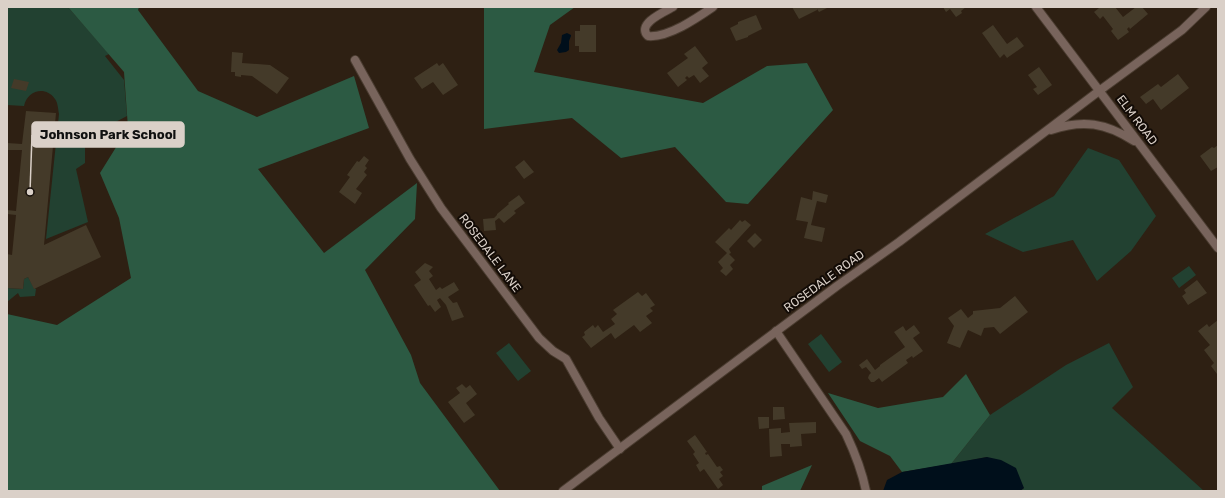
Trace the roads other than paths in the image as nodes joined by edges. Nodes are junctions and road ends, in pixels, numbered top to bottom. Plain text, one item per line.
1 (673, 7) edge
2 (713, 7) edge
3 (1036, 7) edge
4 (1206, 7) edge
5 (355, 60) dead end
6 (1099, 90) junction
7 (1041, 134) junction
8 (1139, 144) junction
9 (1218, 248) edge
10 (776, 331) junction
11 (620, 449) junction
12 (563, 491) edge
13 (866, 491) edge

1 - 2 street
3 - 6 street, ELM ROAD
4 - 6 street, ROSEDALE ROAD
5 - 11 street, ROSEDALE LANE
6 - 7 street, ROSEDALE ROAD
6 - 8 street, ELM ROAD
7 - 8 street
7 - 10 street, ROSEDALE ROAD
8 - 9 street, ELM ROAD
10 - 11 street, ROSEDALE ROAD
10 - 13 street
11 - 12 street, ROSEDALE ROAD

